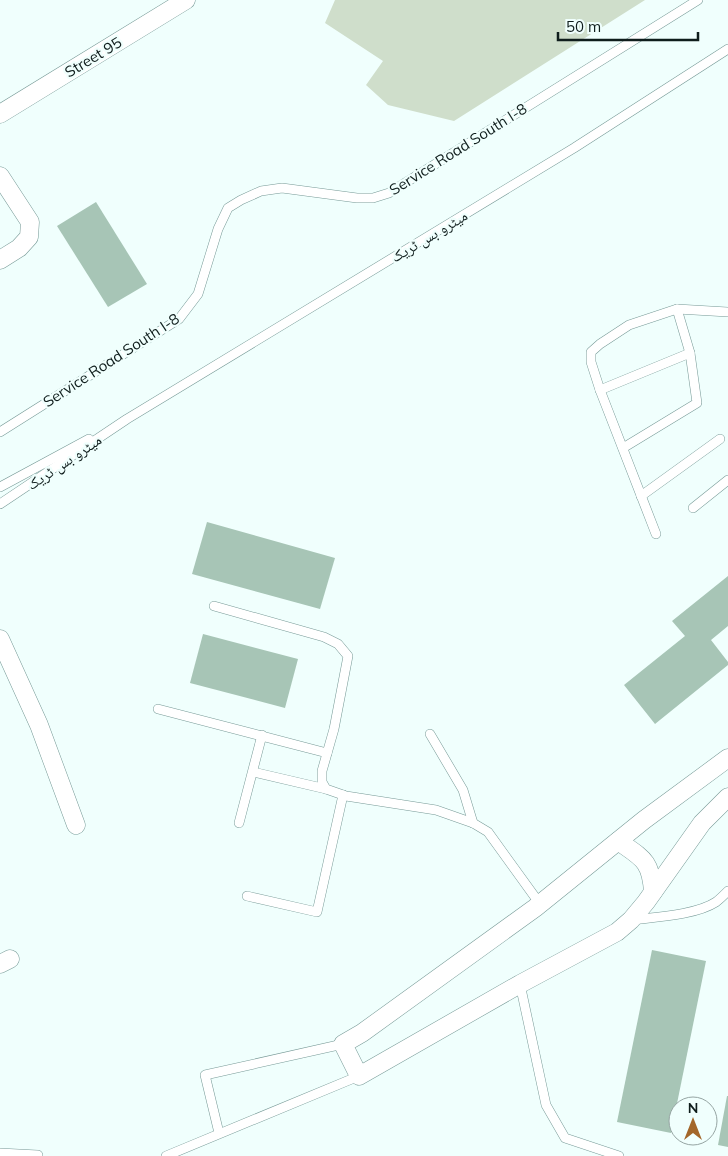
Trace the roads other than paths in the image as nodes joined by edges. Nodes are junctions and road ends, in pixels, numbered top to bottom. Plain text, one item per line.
1 (186, 0) edge
2 (698, 0) edge
3 (728, 49) edge
4 (0, 114) edge
5 (0, 176) edge
6 (0, 260) edge
7 (677, 309) junction
8 (728, 312) edge
9 (690, 353) junction
10 (600, 390) junction
11 (127, 419) junction
12 (0, 432) edge
13 (720, 439) dead end
14 (623, 448) junction
15 (728, 480) edge
16 (0, 487) edge
17 (642, 496) junction
18 (0, 504) edge
19 (694, 508) dead end
20 (656, 534) dead end
21 (214, 606) dead end
22 (0, 639) edge
23 (158, 709) dead end
24 (430, 734) dead end
25 (262, 735) junction
26 (327, 753) junction
27 (728, 758) edge
28 (253, 772) junction
29 (326, 789) junction
30 (343, 795) junction
31 (728, 796) edge
32 (239, 823) dead end
33 (473, 823) junction
34 (76, 825) dead end
35 (618, 842) junction
36 (728, 891) edge
37 (653, 892) junction
38 (247, 896) dead end
39 (540, 904) junction
40 (631, 920) junction
41 (520, 984) junction
42 (343, 1044) junction
43 (359, 1076) junction
44 (220, 1133) junction
45 (0, 1152) edge
46 (38, 1155) dead end
47 (166, 1156) edge
48 (619, 1156) edge

1 - 4 street, Street 95
2 - 12 lane, Service Road South I-8
3 - 11 lane, میٹرو بس ٹریک
5 - 6 street
7 - 8 lane
7 - 9 lane
7 - 10 lane
9 - 10 lane
9 - 14 lane
10 - 14 lane
11 - 16 lane, میٹرو بس ٹریک
11 - 18 lane, میٹرو بس ٹریک
13 - 17 lane
14 - 17 lane
15 - 19 lane
17 - 20 lane
21 - 26 lane
22 - 34 street
23 - 25 lane
24 - 33 lane
25 - 26 lane
25 - 28 lane
26 - 29 lane
27 - 35 street
28 - 29 lane
28 - 32 lane
29 - 30 lane
30 - 33 lane
30 - 38 lane
31 - 37 street
33 - 39 lane
35 - 37 street
35 - 39 street
36 - 40 lane
37 - 40 street
39 - 42 street
40 - 41 street
41 - 43 street
41 - 48 lane
42 - 43 street
42 - 44 lane
43 - 44 lane
44 - 47 lane
45 - 46 lane

